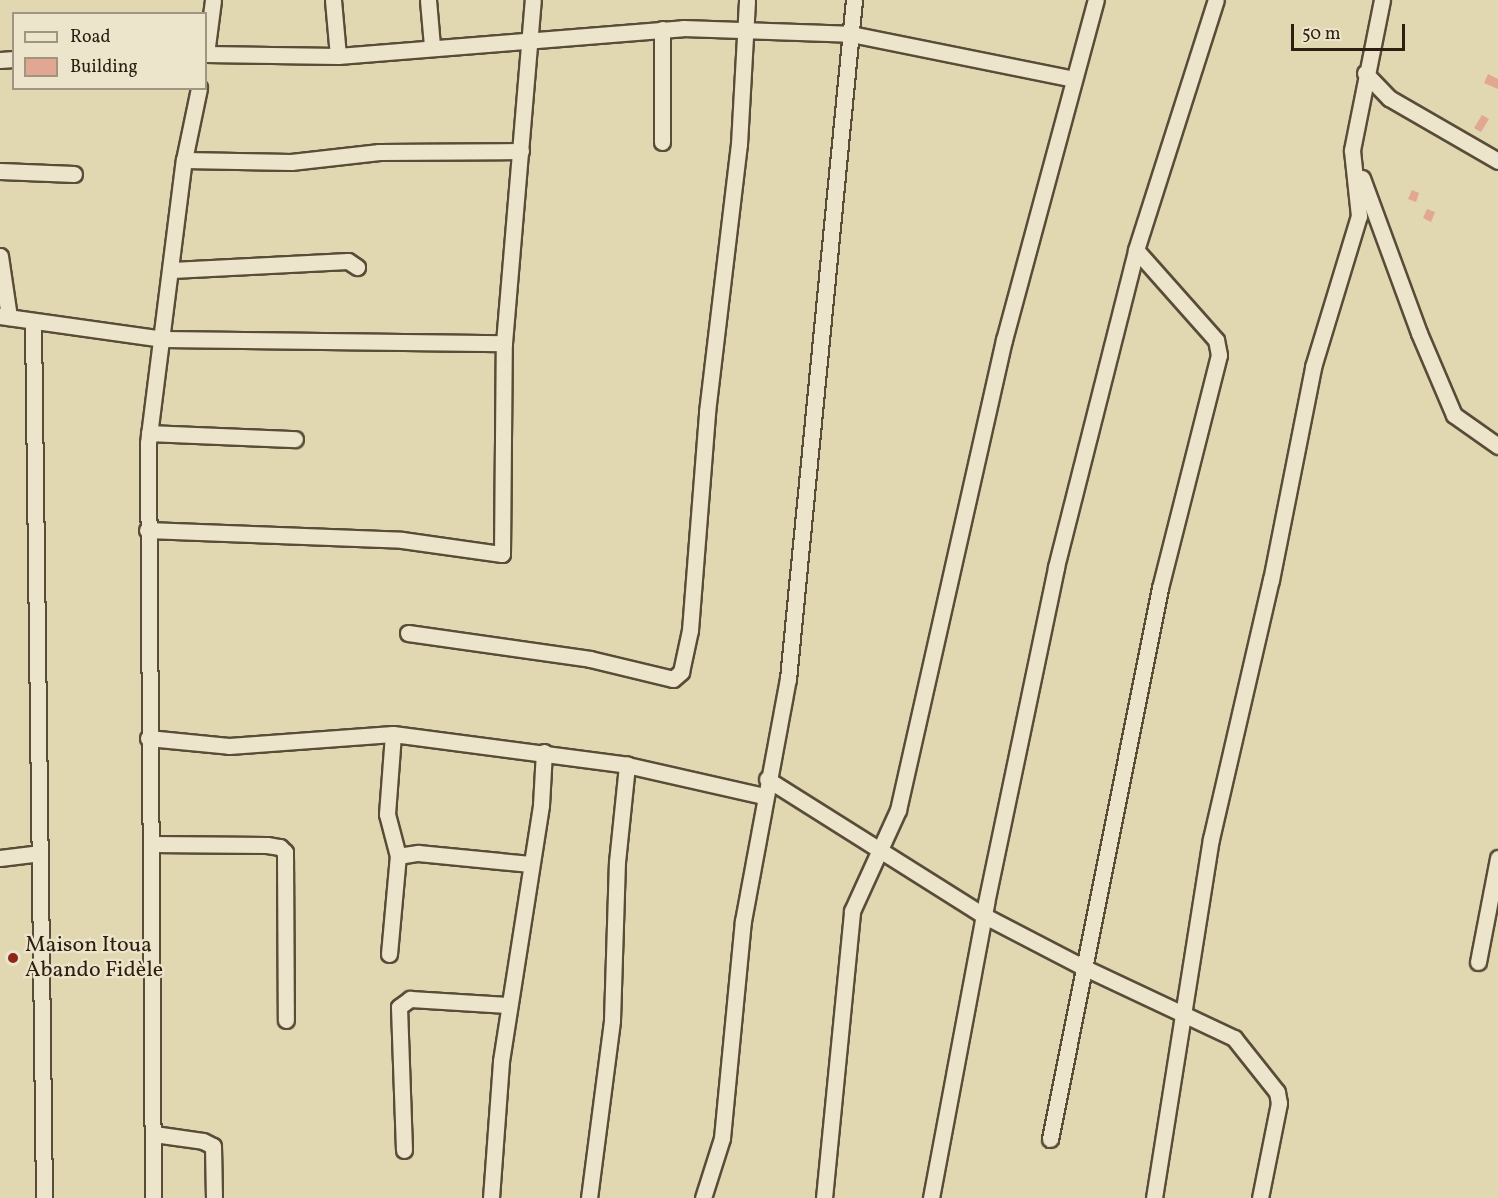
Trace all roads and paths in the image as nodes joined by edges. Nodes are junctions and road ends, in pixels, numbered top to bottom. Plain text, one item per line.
1 (213, 0) edge
2 (333, 0) edge
3 (428, 0) edge
4 (533, 0) edge
5 (747, 0) edge
6 (854, 0) edge
7 (1096, 0) edge
8 (1216, 0) edge
9 (1382, 0) edge
10 (662, 29) junction
11 (745, 33) junction
12 (851, 34) junction
13 (529, 40) junction
14 (207, 46) edge
15 (432, 46) junction
16 (207, 54) edge
17 (338, 56) junction
18 (1365, 73) junction
19 (1074, 79) junction
20 (199, 90) edge
21 (662, 142) dead end
22 (1352, 150) junction
23 (521, 151) junction
24 (184, 160) junction
25 (1498, 161) edge
26 (0, 171) edge
27 (74, 174) dead end
28 (1136, 250) junction
29 (0, 256) edge
30 (357, 267) dead end
31 (172, 270) junction
32 (4, 316) edge
33 (33, 322) junction
34 (163, 339) junction
35 (504, 343) junction
36 (149, 433) junction
37 (295, 439) dead end
38 (1498, 446) edge
39 (147, 530) junction
40 (408, 633) dead end
41 (393, 734) junction
42 (148, 738) junction
43 (544, 752) junction
44 (627, 765) junction
45 (767, 779) junction
46 (764, 796) junction
47 (151, 844) junction
48 (882, 851) junction
49 (39, 853) junction
50 (398, 856) junction
51 (0, 858) edge
52 (1498, 858) edge
53 (530, 864) junction
54 (983, 915) junction
55 (389, 954) dead end
56 (1478, 962) dead end
57 (1083, 967) junction
58 (508, 1005) junction
59 (1183, 1015) junction
60 (286, 1020) dead end
61 (154, 1134) junction
62 (1050, 1138) dead end
63 (404, 1150) dead end
64 (44, 1198) edge
65 (153, 1198) edge
66 (214, 1198) edge
67 (491, 1198) edge
68 (589, 1198) edge
69 (703, 1198) edge
70 (824, 1198) edge
71 (931, 1198) edge
72 (1154, 1198) edge
73 (1260, 1198) edge

1 - 14 street
2 - 17 street
3 - 15 street
4 - 13 street
5 - 11 street
6 - 12 street
7 - 19 street
8 - 28 street
9 - 18 street
10 - 11 street
10 - 13 street
10 - 21 street
11 - 12 street
11 - 40 street
12 - 19 street
12 - 45 street
13 - 15 street
13 - 23 street
15 - 17 street
16 - 17 street
18 - 22 street
18 - 25 street
19 - 48 street
20 - 24 street
22 - 38 street
22 - 59 street
23 - 24 street
23 - 35 street
24 - 31 street
26 - 27 street
28 - 54 street
28 - 57 street
29 - 32 street
30 - 31 street
31 - 34 street
32 - 33 street
33 - 34 street
33 - 49 street
34 - 35 street
34 - 36 street
35 - 39 street
36 - 37 street
36 - 39 street
39 - 42 street
41 - 42 street
41 - 43 street
41 - 50 street
42 - 47 street
43 - 44 street
43 - 53 street
44 - 46 street
44 - 68 street
45 - 46 street
45 - 48 street
46 - 69 street
47 - 60 street
47 - 61 street
48 - 54 street
48 - 70 street
49 - 51 street
49 - 64 street
50 - 53 street
50 - 55 street
52 - 56 street
53 - 58 street
54 - 57 street
54 - 71 street
57 - 59 street
57 - 62 street
58 - 63 street
58 - 67 street
59 - 72 street
59 - 73 street
61 - 65 street
61 - 66 street

